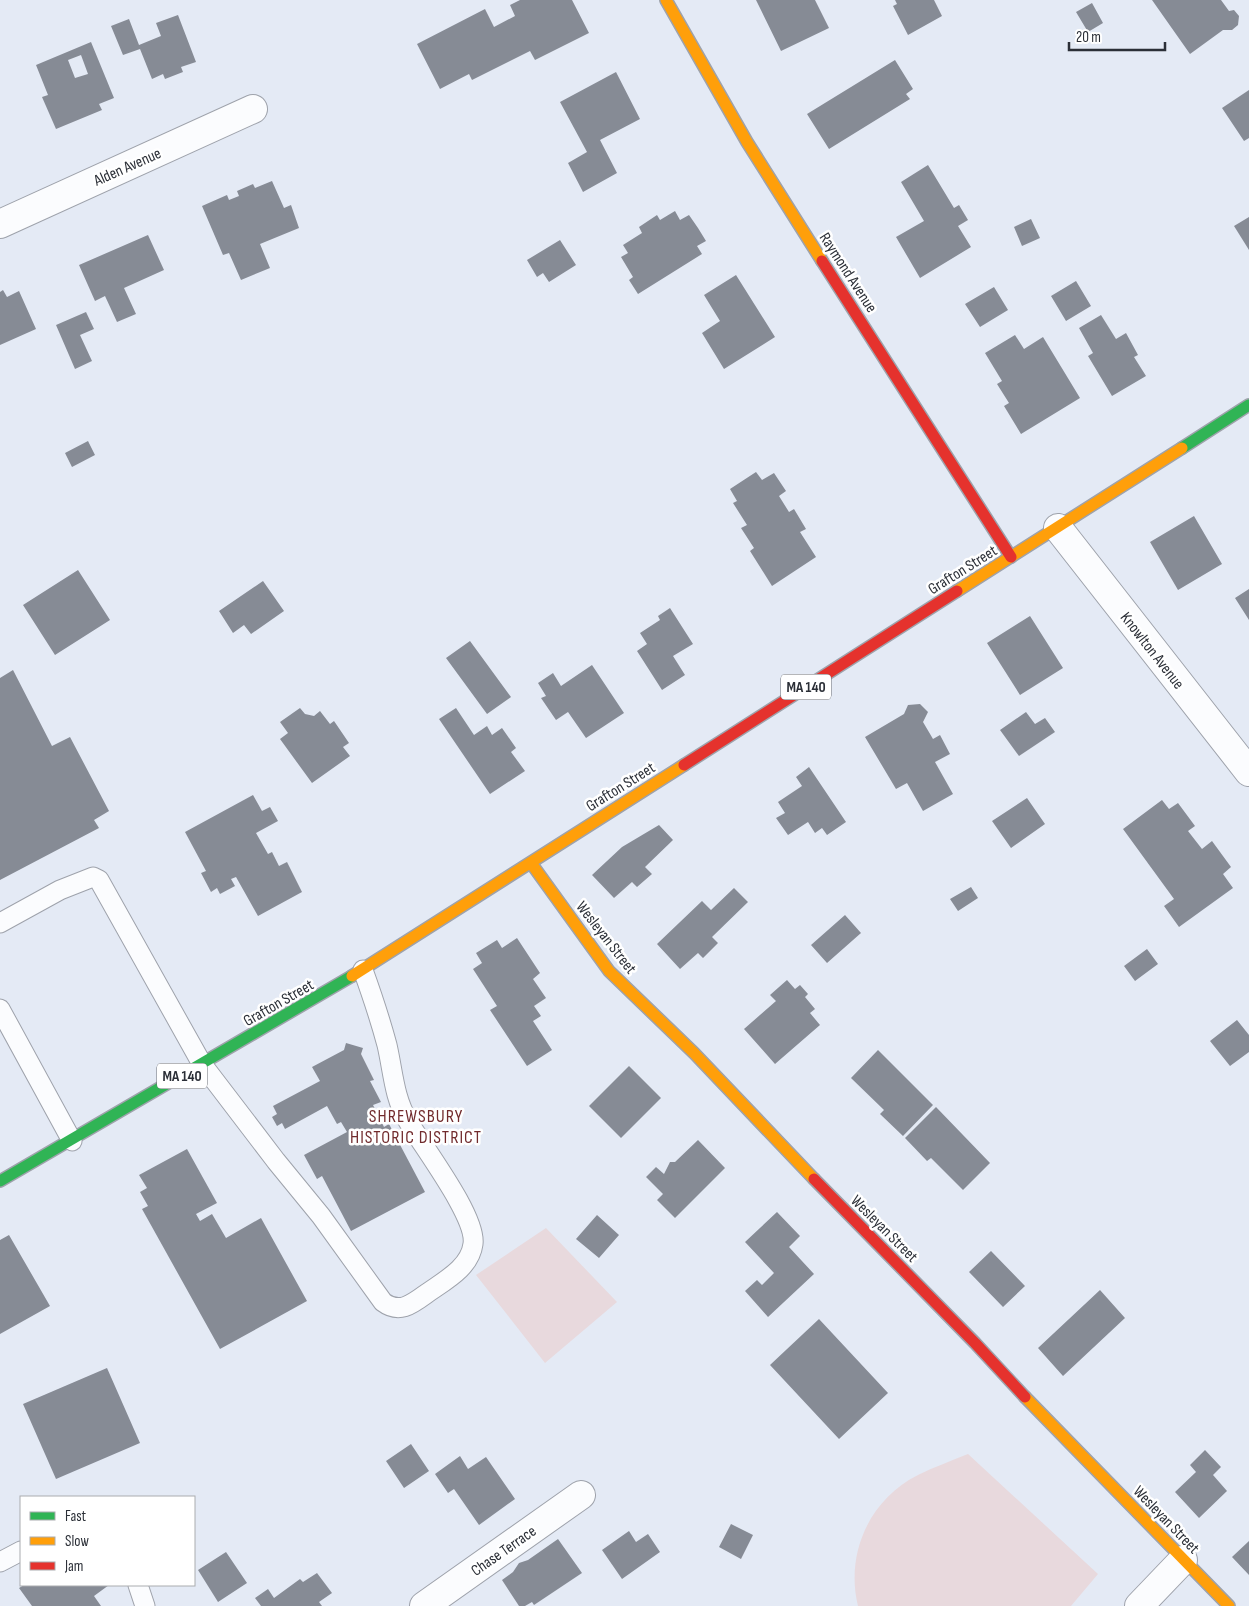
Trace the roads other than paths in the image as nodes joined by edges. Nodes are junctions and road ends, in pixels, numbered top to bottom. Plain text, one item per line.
1 (666, 0) edge
2 (253, 109) dead end
3 (0, 224) edge
4 (1249, 405) edge
5 (1058, 528) junction
6 (1011, 557) junction
7 (1249, 772) edge
8 (530, 863) junction
9 (0, 923) edge
10 (363, 970) junction
11 (0, 1009) edge
12 (202, 1064) junction
13 (72, 1141) junction
14 (0, 1181) edge
15 (581, 1495) dead end
16 (20, 1552) edge
17 (1184, 1560) junction
18 (0, 1562) edge
19 (138, 1586) edge
20 (145, 1606) edge
21 (424, 1606) edge
22 (1139, 1606) edge
23 (1229, 1606) edge

1 - 6 street, Raymond Avenue
2 - 3 street, Alden Avenue
4 - 5 street, Grafton Street / MA 140
5 - 6 street, Grafton Street / MA 140
5 - 7 street, Knowlton Avenue
6 - 8 street, Grafton Street / MA 140
8 - 10 street, Grafton Street / MA 140
8 - 17 street, Wesleyan Street
9 - 12 lane
10 - 12 street, Grafton Street / MA 140
10 - 12 lane
11 - 13 lane
12 - 13 street, Grafton Street / MA 140
13 - 14 street, Grafton Street / MA 140
15 - 21 street, Chase Terrace
16 - 18 lane
17 - 22 street
17 - 23 street, Wesleyan Street
19 - 20 lane

